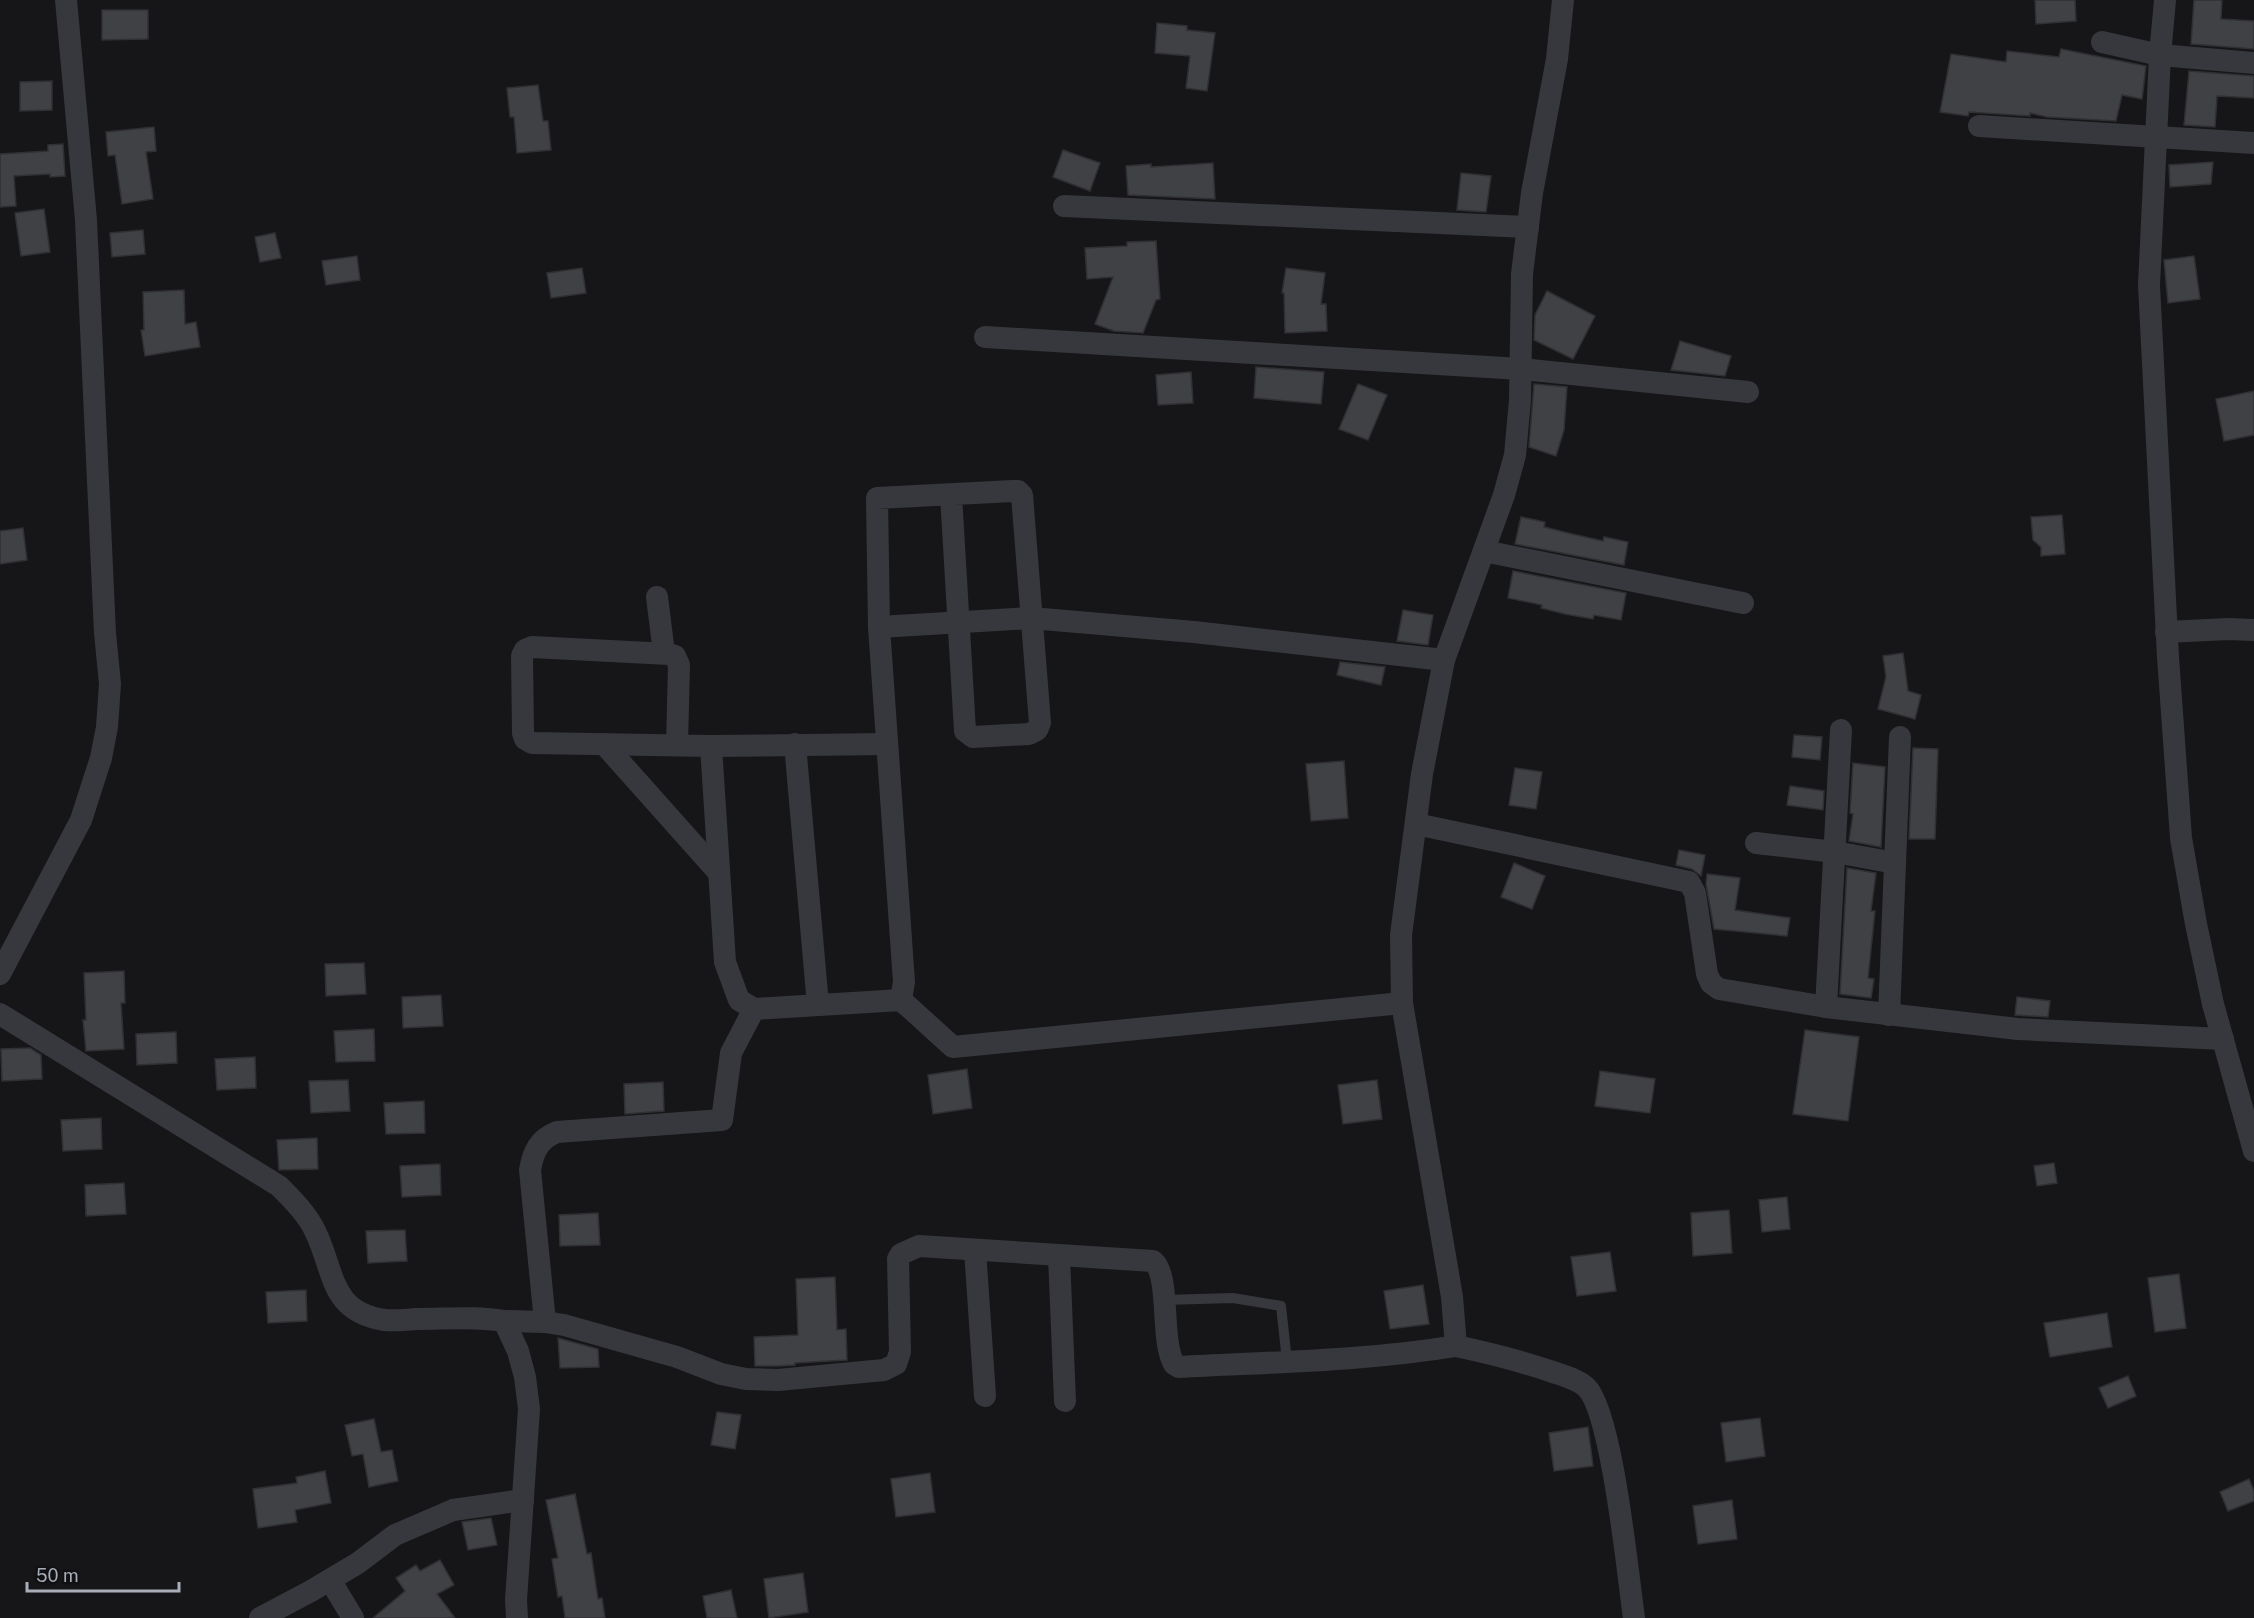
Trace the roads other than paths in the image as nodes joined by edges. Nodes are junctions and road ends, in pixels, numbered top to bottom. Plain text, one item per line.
1 (66, 0) edge
2 (1563, 0) edge
3 (2165, 0) edge
4 (2102, 42) dead end
5 (2160, 55) junction
6 (2254, 63) edge
7 (1979, 126) dead end
8 (2155, 138) junction
9 (2254, 143) edge
10 (1064, 206) dead end
11 (1528, 227) junction
12 (985, 337) dead end
13 (1521, 369) junction
14 (1748, 392) dead end
15 (951, 495) junction
16 (1484, 550) junction
17 (657, 597) dead end
18 (1743, 603) dead end
19 (1031, 618) junction
20 (958, 622) junction
21 (879, 627) junction
22 (2254, 630) edge
23 (2166, 632) junction
24 (663, 653) junction
25 (1444, 660) junction
26 (1842, 730) dead end
27 (1900, 737) dead end
28 (604, 744) junction
29 (795, 744) junction
30 (887, 744) junction
31 (677, 745) junction
32 (711, 746) junction
33 (1416, 824) junction
34 (1756, 843) dead end
35 (1835, 852) junction
36 (1895, 863) junction
37 (719, 873) junction
38 (0, 974) edge
39 (901, 1000) junction
40 (1402, 1003) junction
41 (818, 1005) junction
42 (1826, 1007) junction
43 (754, 1009) junction
44 (0, 1014) edge
45 (1889, 1015) junction
46 (2223, 1039) junction
47 (2254, 1151) edge
48 (975, 1250) junction
49 (1059, 1256) junction
50 (1163, 1300) junction
51 (504, 1321) junction
52 (545, 1322) junction
53 (1456, 1346) junction
54 (1287, 1361) junction
55 (985, 1396) dead end
56 (1065, 1401) dead end
57 (523, 1500) junction
58 (330, 1580) junction
59 (263, 1617) edge
60 (353, 1618) edge
61 (517, 1618) edge
62 (1634, 1618) edge

1 - 38 street
2 - 11 street
3 - 5 street
4 - 5 street
5 - 6 street
5 - 8 street
7 - 8 street
8 - 9 street
8 - 23 street
10 - 11 street
11 - 13 street
12 - 13 street
13 - 14 street
13 - 16 street
15 - 19 street
15 - 20 street
15 - 21 street
16 - 18 street
16 - 25 street
17 - 24 street
19 - 20 street
19 - 20 street
19 - 25 street
20 - 21 street
21 - 30 street
22 - 23 street
23 - 46 street
24 - 28 street
24 - 31 street
25 - 33 street
26 - 35 street
27 - 36 street
28 - 31 street
28 - 37 street
29 - 30 street
29 - 32 street
29 - 41 street
30 - 39 street
31 - 32 street
32 - 37 street
33 - 40 street
33 - 42 street
34 - 35 street
35 - 36 street
35 - 42 street
36 - 45 street
37 - 43 street
39 - 40 street
39 - 41 street
40 - 53 street
41 - 43 street
42 - 45 street
43 - 52 street
44 - 51 street
45 - 46 street
46 - 47 street
48 - 49 street
48 - 52 street
48 - 55 street
49 - 50 street
49 - 56 street
50 - 54 lane
50 - 54 street
51 - 52 street
51 - 57 street
53 - 54 street
53 - 62 street
57 - 58 street
57 - 61 street
58 - 59 street
58 - 60 street

